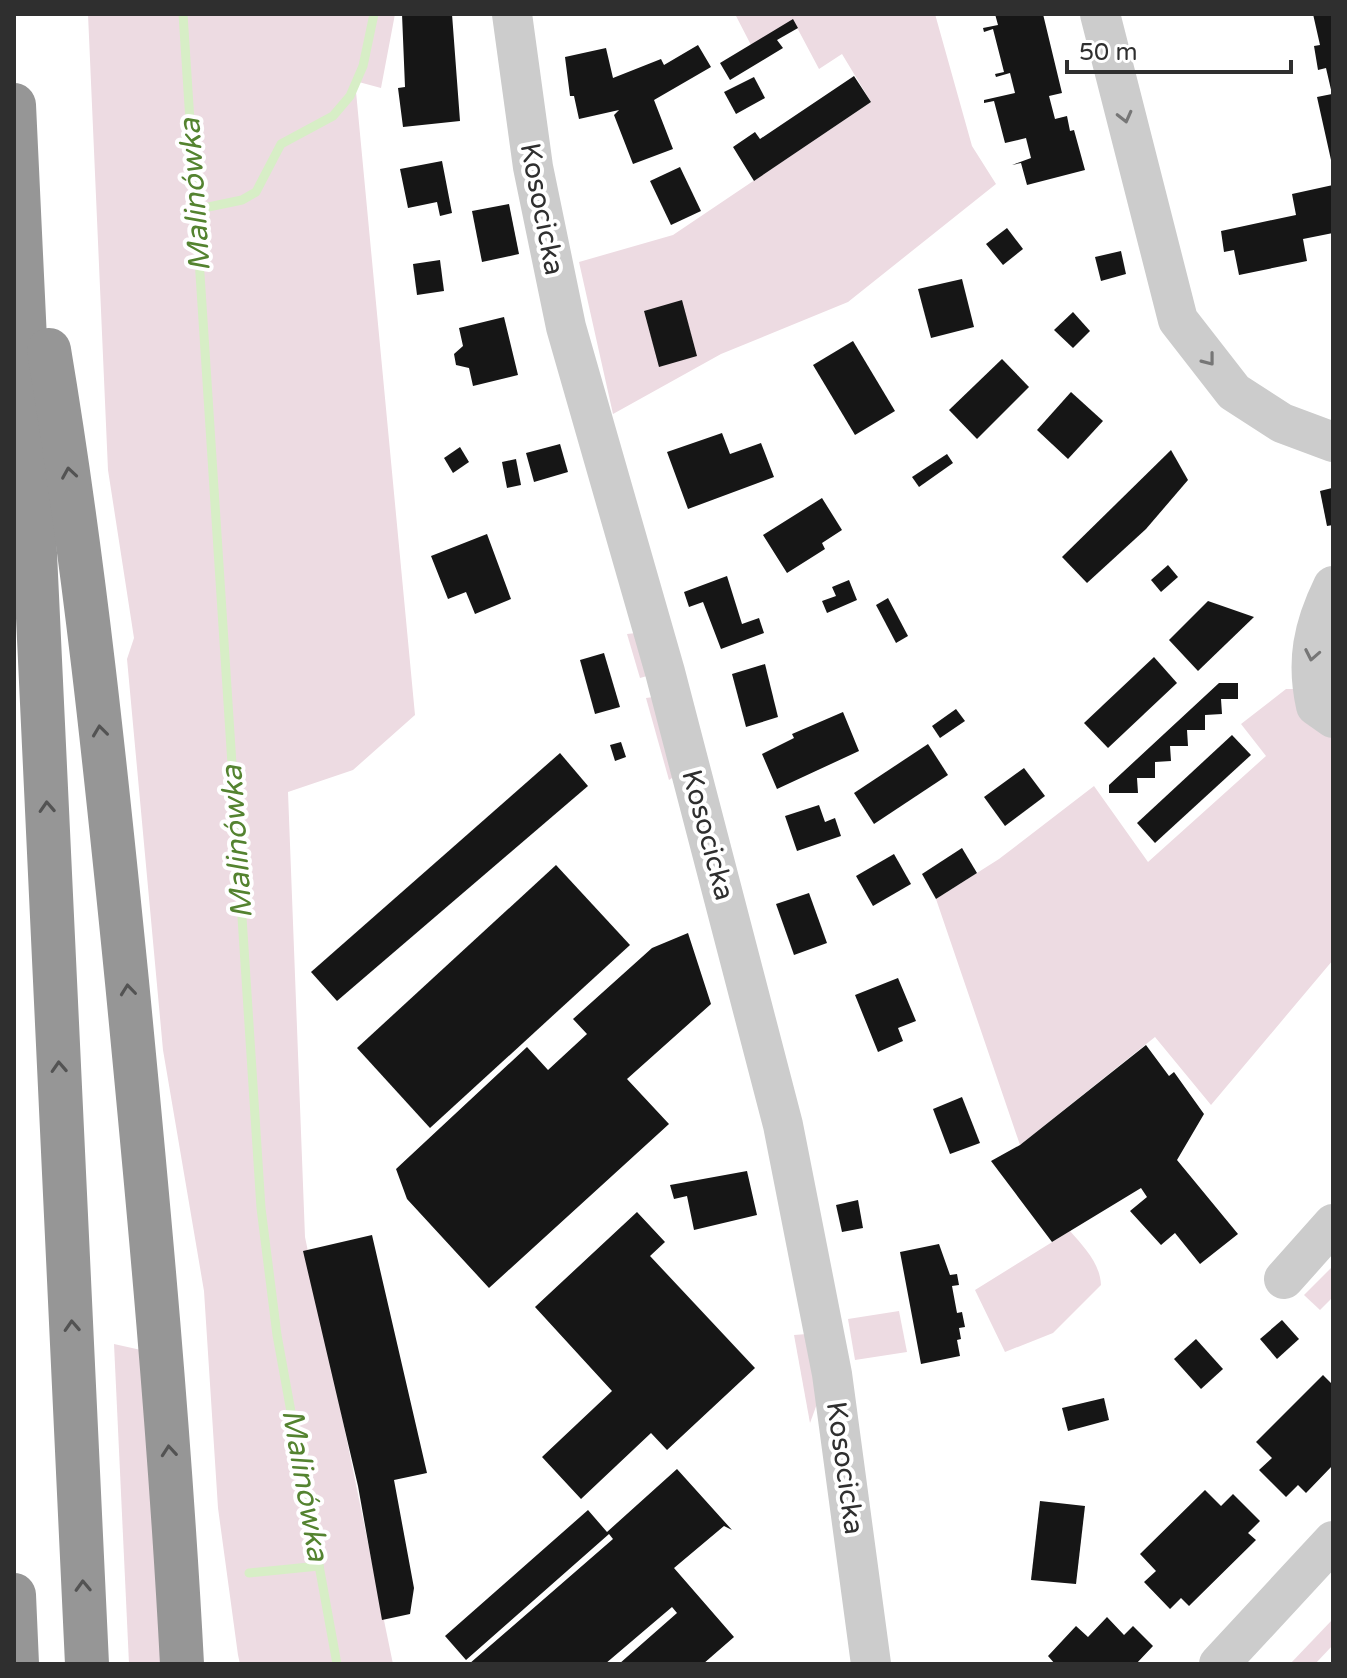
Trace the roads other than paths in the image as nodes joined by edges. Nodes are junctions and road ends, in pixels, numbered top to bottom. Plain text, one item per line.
1 (512, 14) edge
2 (1100, 14) edge
3 (14, 105) edge
4 (16, 150) edge
5 (1333, 442) edge
6 (1333, 586) edge
7 (1333, 718) edge
8 (1333, 1224) edge
9 (1284, 1279) dead end
10 (175, 1529) junction
11 (1333, 1541) edge
12 (14, 1595) edge
13 (17, 1664) edge
14 (87, 1664) edge
15 (182, 1664) edge
16 (199, 1664) edge
17 (871, 1664) edge
18 (1219, 1664) edge

1 - 17 street, Kosocicka
2 -> 5 street
3 - 4 highway
10 -> 4 highway
14 -> 4 highway
6 -> 7 street
8 - 9 street
10 - 15 highway
10 - 16 highway
11 - 18 street
12 - 13 highway

